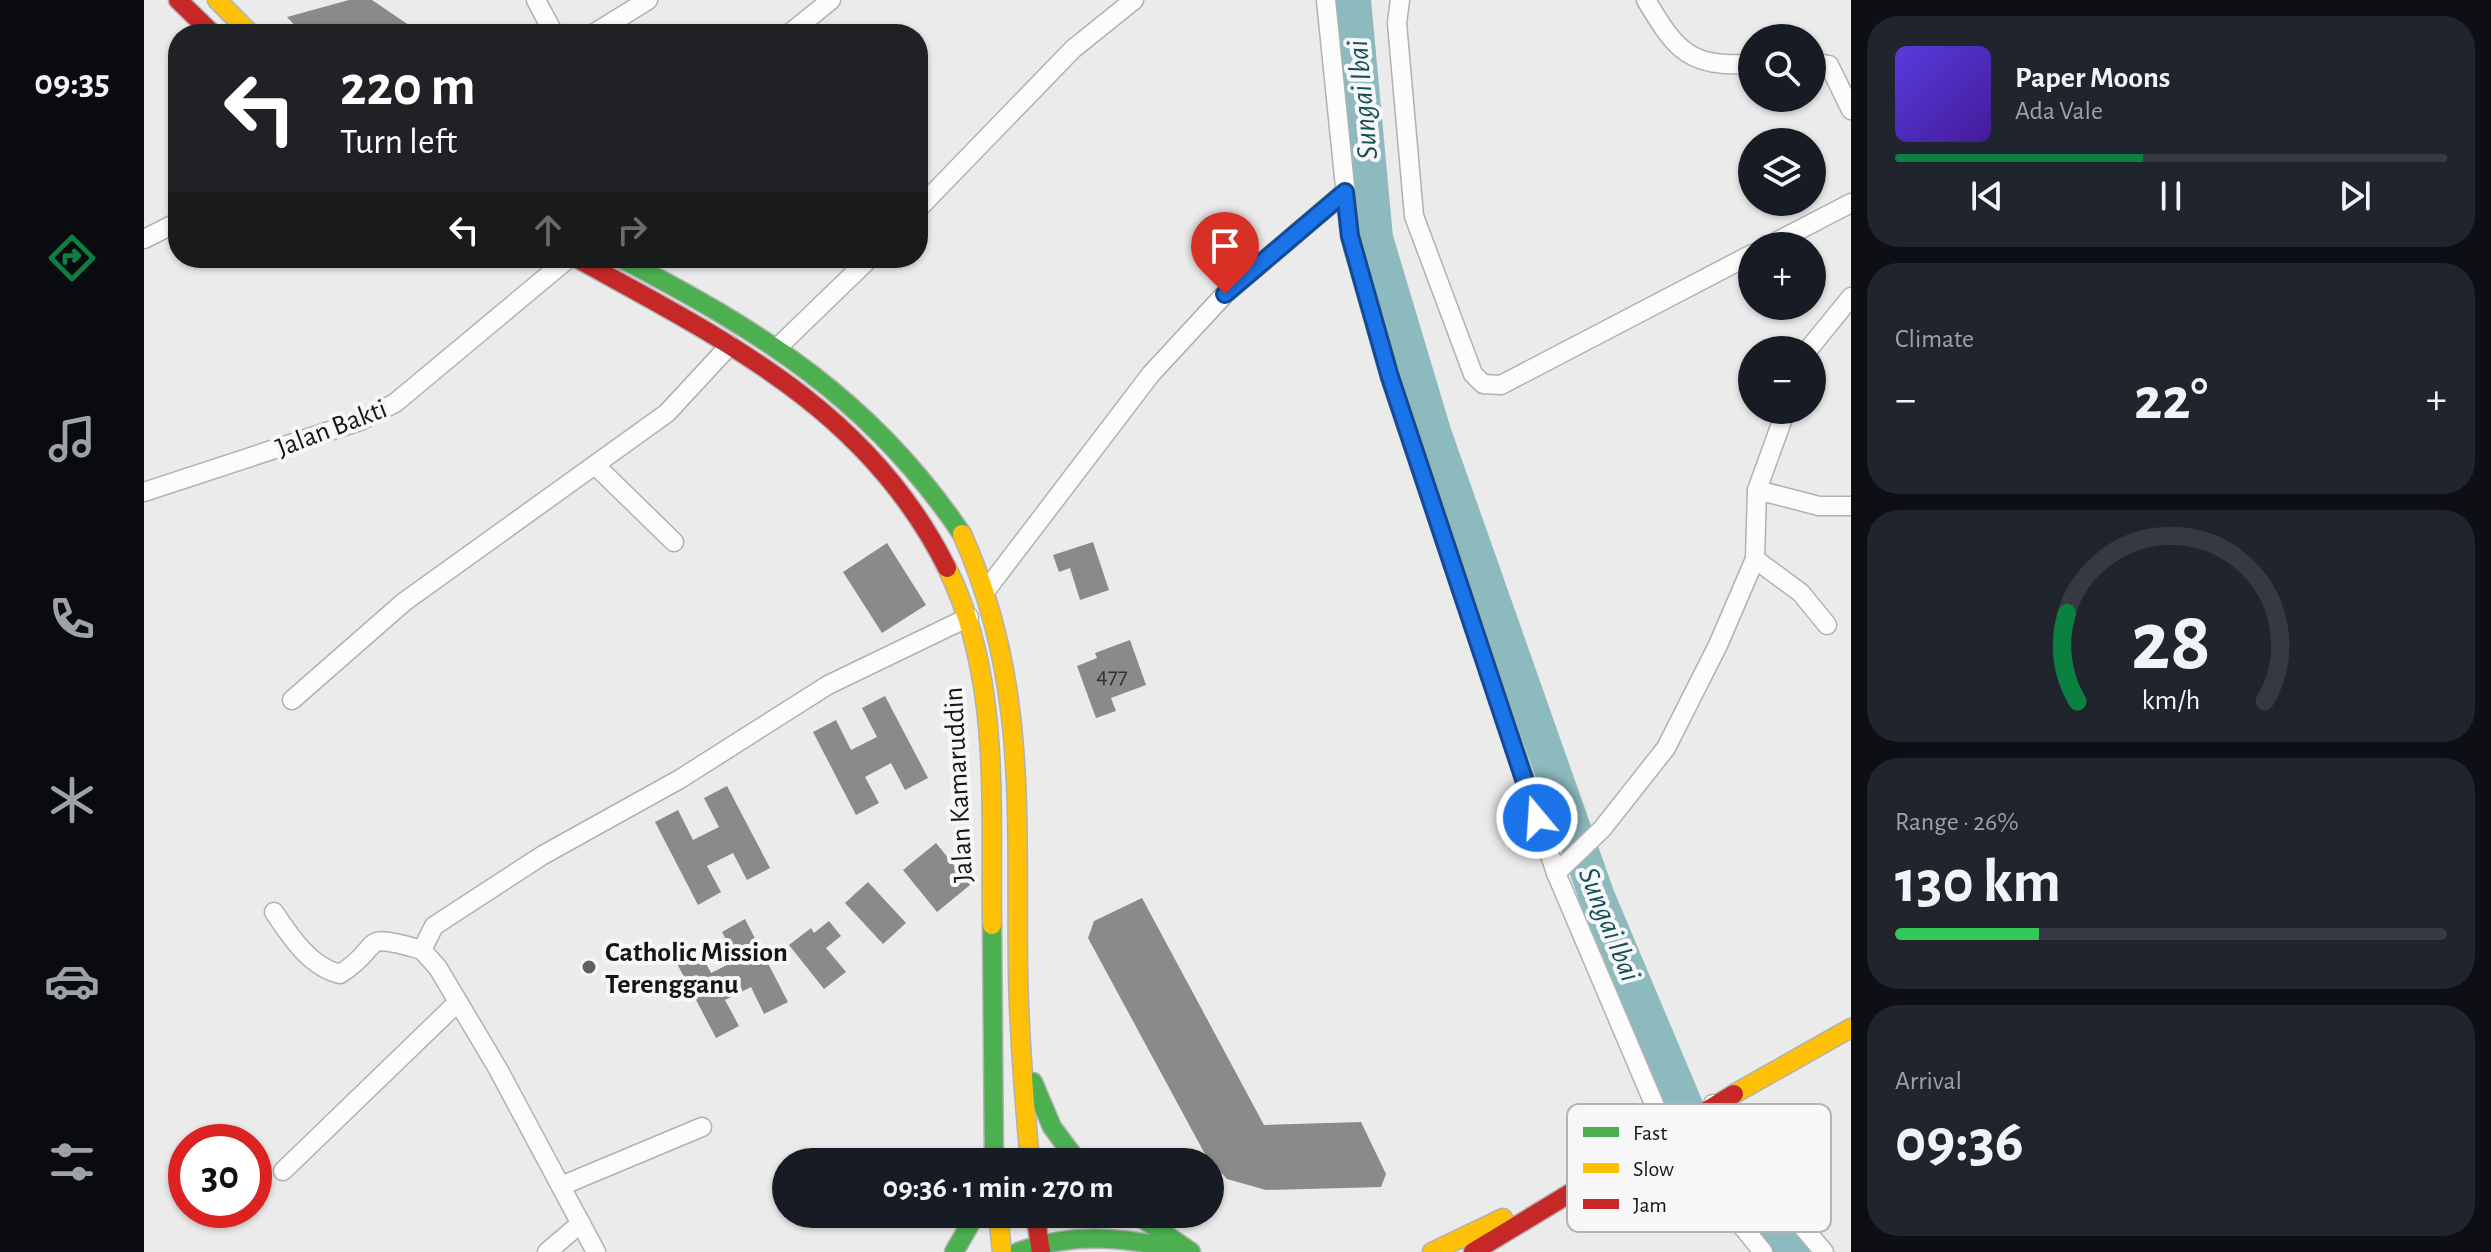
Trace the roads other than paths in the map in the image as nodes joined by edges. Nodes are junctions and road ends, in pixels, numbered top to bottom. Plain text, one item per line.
1 (178, 0) edge
2 (217, 0) edge
3 (536, 0) edge
4 (648, 0) edge
5 (831, 0) edge
6 (1134, 0) edge
7 (1326, 0) edge
8 (1400, 0) edge
9 (1646, 0) edge
10 (203, 24) edge
11 (241, 24) edge
12 (549, 24) edge
13 (609, 24) edge
14 (801, 24) edge
15 (1738, 64) edge
16 (1826, 64) edge
17 (1851, 110) edge
18 (1345, 192) junction
19 (928, 199) edge
20 (1851, 203) edge
21 (168, 227) edge
22 (1795, 232) edge
23 (144, 239) edge
24 (1738, 261) edge
25 (557, 268) edge
26 (594, 268) edge
27 (655, 268) edge
28 (860, 268) edge
29 (1851, 297) edge
30 (1819, 336) edge
31 (730, 345) junction
32 (777, 348) junction
33 (1781, 424) edge
34 (595, 465) junction
35 (1757, 490) junction
36 (144, 492) edge
37 (1851, 506) edge
38 (674, 542) dead end
39 (1755, 559) junction
40 (987, 589) junction
41 (969, 617) junction
42 (1827, 625) dead end
43 (292, 700) dead end
44 (1557, 873) junction
45 (274, 912) dead end
46 (422, 950) junction
47 (458, 1002) junction
48 (1019, 1021) junction
49 (1851, 1028) edge
50 (1654, 1104) edge
51 (1713, 1104) edge
52 (702, 1127) dead end
53 (994, 1148) edge
54 (1029, 1148) edge
55 (1068, 1148) edge
56 (283, 1171) dead end
57 (561, 1186) junction
58 (1567, 1187) edge
59 (1567, 1194) edge
60 (581, 1223) junction
61 (968, 1228) edge
62 (999, 1228) edge
63 (1037, 1228) edge
64 (1156, 1228) edge
65 (1747, 1232) edge
66 (1807, 1232) edge
67 (1039, 1248) edge
68 (547, 1252) edge
69 (596, 1252) edge
70 (954, 1252) edge
71 (1002, 1252) edge
72 (1018, 1252) edge
73 (1191, 1252) edge
74 (1432, 1252) edge
75 (1473, 1252) edge
76 (1763, 1252) edge
77 (1824, 1252) edge

1 - 10 main road
2 - 11 main road
3 - 12 street
4 - 13 street
5 - 14 street
6 - 19 street
7 - 18 street
8 - 24 street
9 - 15 street
16 - 17 street
18 - 40 street
18 - 44 street
20 - 22 street
21 - 23 street
25 - 36 street, Jalan Bakti
26 - 31 main road, Jalan Kamaruddin
27 - 32 main road, Jalan Kamaruddin
28 - 32 street
29 - 30 street
31 - 34 street
31 - 41 main road, Jalan Kamaruddin
32 - 40 main road, Jalan Kamaruddin
33 - 35 street
34 - 38 street
34 - 43 street
35 - 37 street
35 - 39 street
39 - 42 street
39 - 44 street
40 - 48 main road, Jalan Kamaruddin
41 - 46 street
41 - 53 main road, Jalan Kamaruddin
44 - 50 street
45 - 46 street
46 - 47 street
47 - 56 street
47 - 57 street
48 - 54 main road, Jalan Kamaruddin
48 - 55 main road
49 - 51 main road
52 - 57 street
57 - 60 street
58 - 74 main road
59 - 75 main road
60 - 68 street
60 - 69 street
61 - 70 main road
62 - 71 main road
63 - 67 main road
64 - 73 main road
65 - 76 street
66 - 77 street
67 - 72 main road
67 - 73 main road

